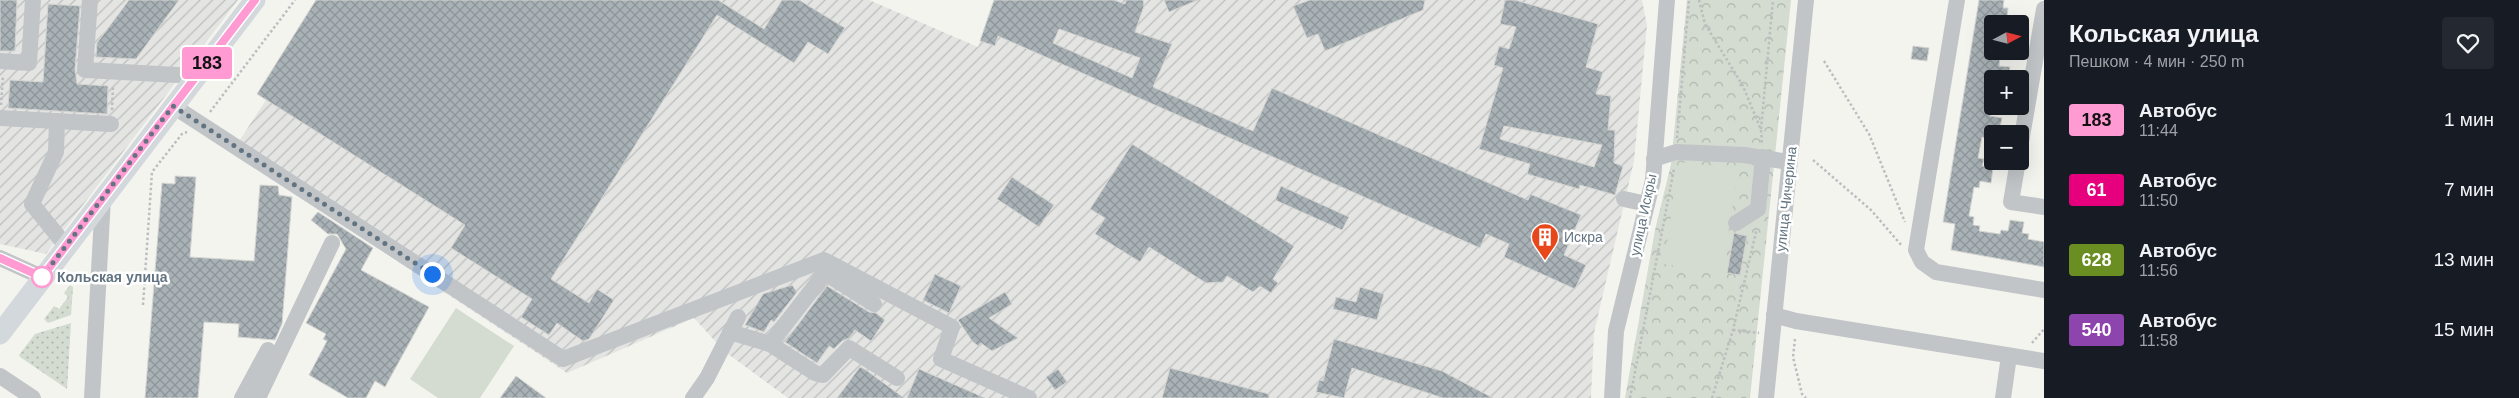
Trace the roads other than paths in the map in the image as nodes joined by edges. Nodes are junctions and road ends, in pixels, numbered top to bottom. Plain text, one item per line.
1 (33, 0) edge
2 (90, 0) edge
3 (255, 0) edge
4 (1668, 0) edge
5 (1806, 0) edge
6 (1957, 0) edge
7 (2044, 9) edge
8 (2041, 42) edge
9 (2, 61) edge
10 (196, 76) junction
11 (173, 106) junction
12 (0, 118) edge
13 (58, 121) junction
14 (111, 124) road end
15 (2025, 125) edge
16 (1763, 157) junction
17 (1654, 159) junction
18 (1789, 162) junction
19 (2016, 170) edge
20 (103, 198) junction
21 (1624, 199) dead end
22 (1647, 204) junction
23 (2044, 208) edge
24 (1736, 223) dead end
25 (332, 243) dead end
26 (66, 246) junction
27 (0, 258) edge
28 (42, 277) junction
29 (2044, 290) edge
30 (874, 304) dead end
31 (1774, 315) junction
32 (738, 317) dead end
33 (730, 332) junction
34 (0, 334) edge
35 (770, 344) junction
36 (268, 350) dead end
37 (2009, 356) junction
38 (2044, 361) edge
39 (0, 376) edge
40 (897, 378) dead end
41 (33, 398) edge
42 (92, 398) edge
43 (242, 398) edge
44 (258, 398) edge
45 (693, 398) edge
46 (1029, 398) edge
47 (1612, 398) edge
48 (1766, 398) edge
49 (2003, 398) edge

1 - 9 street
2 - 10 street
3 - 10 main road
4 - 17 street, улица Искры
5 - 18 street, улица Чичерина
6 - 29 street
7 - 8 street
8 - 15 street
10 - 11 main road
11 - 20 main road
11 - 46 street
12 - 13 street
13 - 14 street
13 - 26 street
16 - 17 street
16 - 18 street
16 - 24 street
17 - 22 street, улица Искры
18 - 31 street, улица Чичерина
19 - 23 street
20 - 26 main road
20 - 42 street
21 - 22 street
22 - 47 street, улица Искры
25 - 44 street
26 - 28 main road
27 - 28 street
28 - 34 main road
30 - 35 street
31 - 37 street
31 - 48 street, улица Чичерина
32 - 33 street
33 - 35 street
33 - 45 street
35 - 40 street
36 - 43 street
37 - 38 street
37 - 49 street
39 - 41 street

